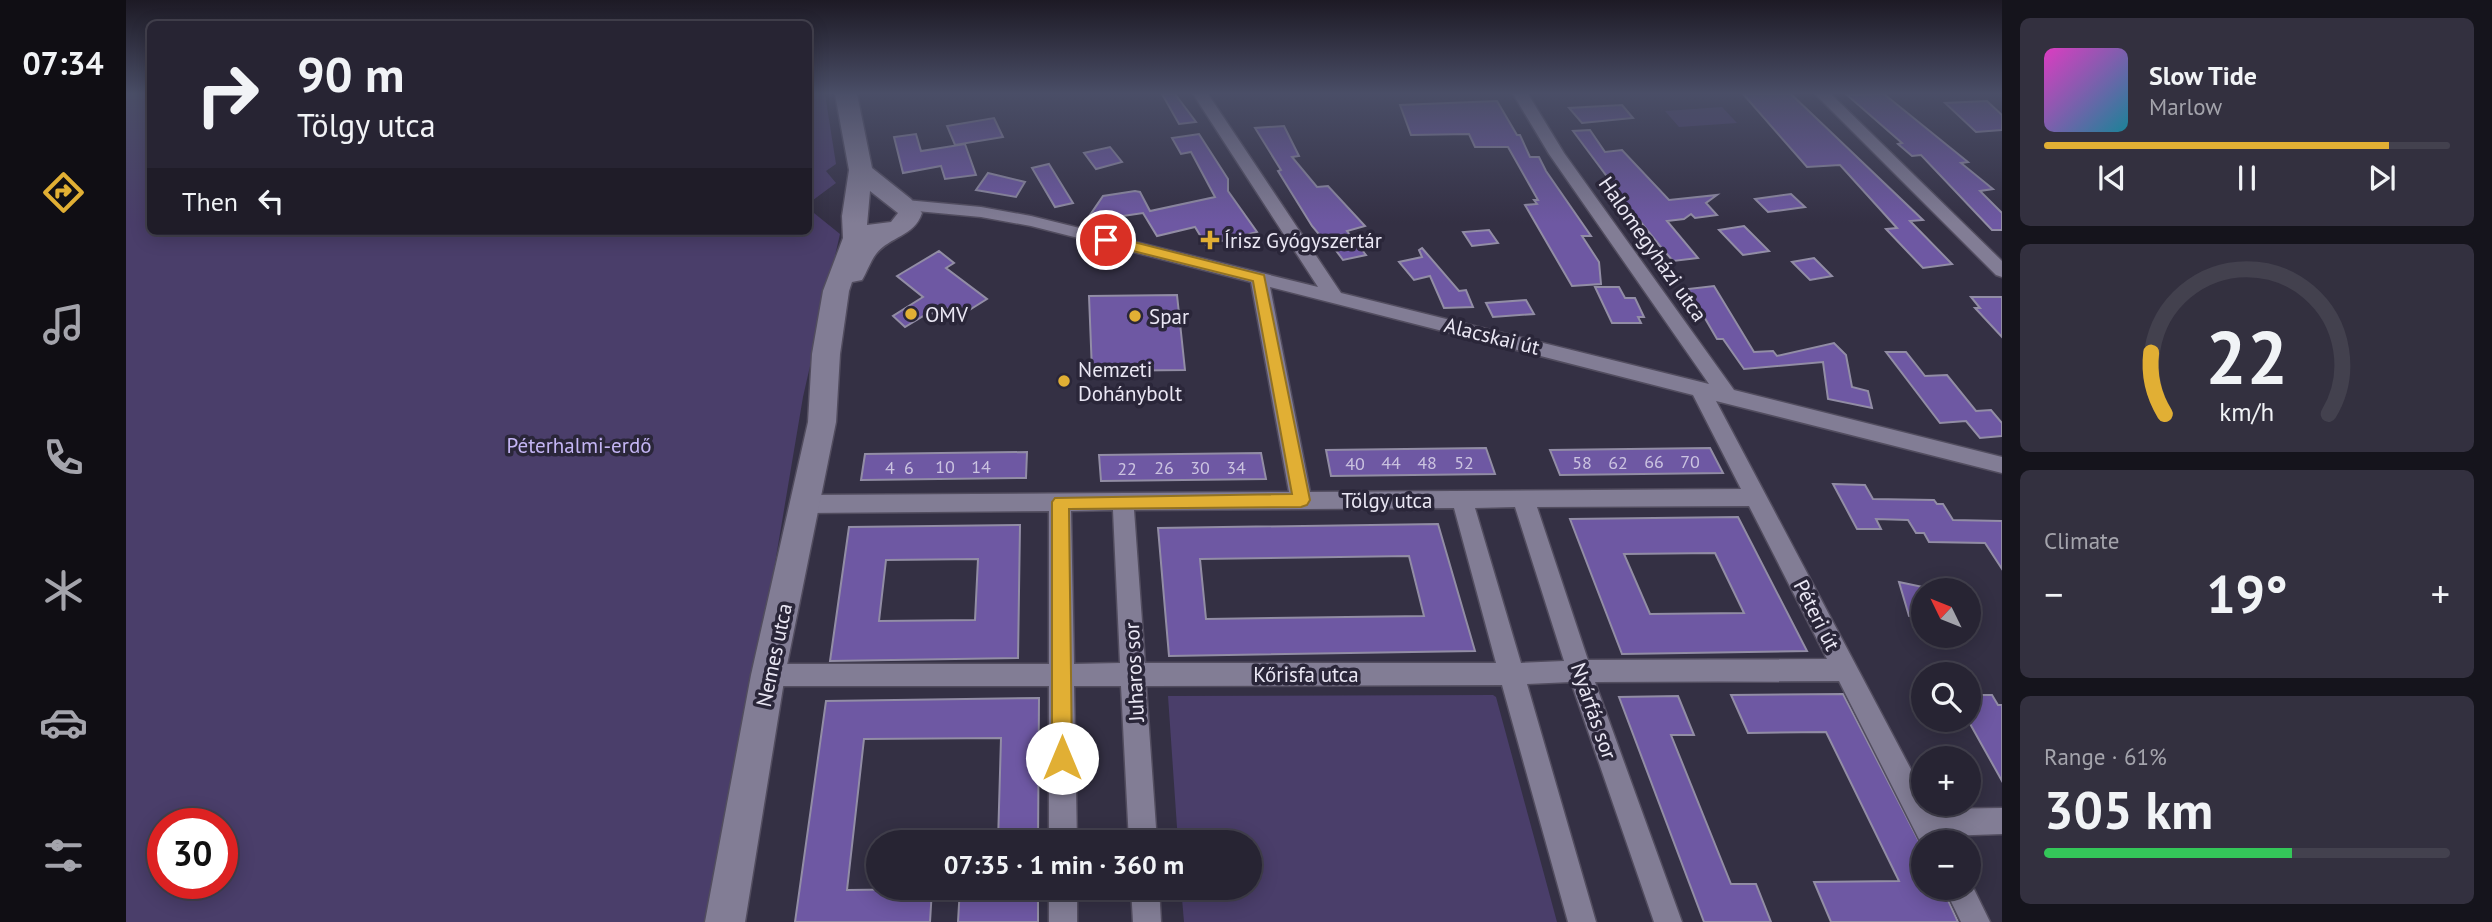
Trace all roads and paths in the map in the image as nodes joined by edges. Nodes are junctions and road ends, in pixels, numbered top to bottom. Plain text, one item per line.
1 (854, 137) edge
2 (1228, 137) edge
3 (1547, 137) edge
4 (1866, 137) edge
5 (861, 170) junction
6 (856, 215) junction
7 (897, 215) junction
8 (2002, 271) edge
9 (1259, 278) junction
10 (1335, 298) junction
11 (1699, 387) junction
12 (824, 389) junction
13 (1727, 395) junction
14 (2002, 465) edge
15 (1758, 497) junction
16 (1523, 498) junction
17 (1462, 499) junction
18 (1301, 500) junction
19 (1060, 502) junction
20 (1124, 502) junction
21 (806, 505) junction
22 (1845, 670) junction
23 (1579, 671) junction
24 (1512, 674) junction
25 (768, 675) junction
26 (1061, 675) junction
27 (1135, 675) junction
28 (2002, 821) edge
29 (1063, 830) edge
30 (1142, 830) edge
31 (1928, 830) edge
32 (1948, 830) edge
33 (1063, 900) edge
34 (1146, 900) edge
35 (1965, 900) edge
36 (724, 922) edge
37 (1063, 922) edge
38 (1147, 922) edge
39 (1582, 922) edge
40 (1668, 922) edge
41 (1976, 922) edge

1 - 5 street, Nemes utca
2 - 10 street
3 - 13 street, Halomegyházi utca
4 - 8 street
5 - 6 street, Nemes utca
5 - 7 street
6 - 7 street
6 - 7 street
6 - 12 street, Nemes utca
7 - 9 street, Alacskai út
7 - 12 street, Nemes utca
9 - 10 street, Alacskai út
9 - 18 street
10 - 11 street, Alacskai út
11 - 13 street, Alacskai út
11 - 15 street, Péteri út
12 - 21 street, Nemes utca
13 - 14 street, Alacskai út
15 - 16 street, Tölgy utca
15 - 22 street, Péteri út
16 - 17 street, Tölgy utca
16 - 23 street, Nyárfás sor
17 - 18 street, Tölgy utca
17 - 24 street
18 - 20 street, Tölgy utca
19 - 20 street, Tölgy utca
19 - 21 street, Tölgy utca
19 - 26 street
20 - 27 street, Juharos sor
21 - 25 street, Nemes utca
22 - 23 street, Kőrisfa utca
22 - 31 street, Péteri út
23 - 24 street, Kőrisfa utca
23 - 40 street, Nyárfás sor
24 - 27 street, Kőrisfa utca
24 - 39 street
25 - 26 street, Kőrisfa utca
25 - 36 street, Nemes utca
26 - 27 street, Kőrisfa utca
26 - 29 street
27 - 30 street, Juharos sor
28 - 32 street
33 - 37 street
34 - 38 street
35 - 41 street

